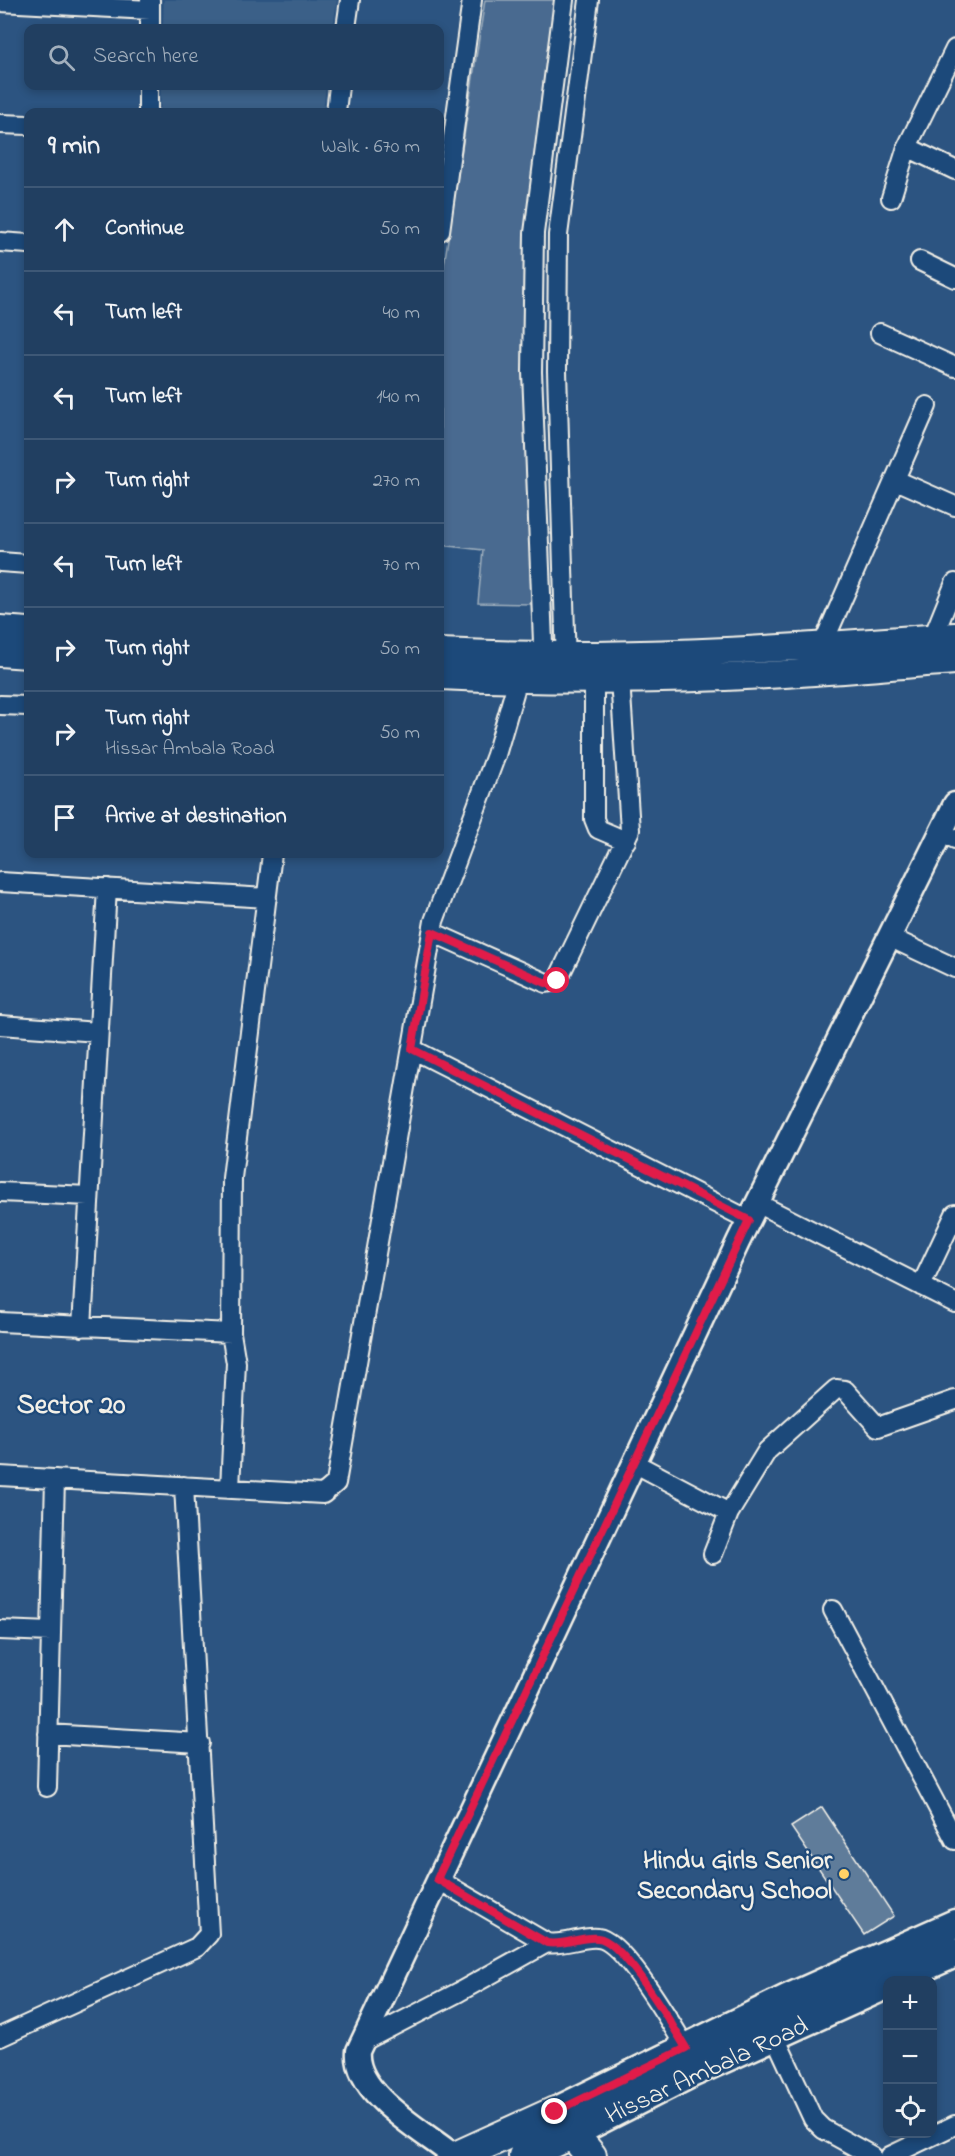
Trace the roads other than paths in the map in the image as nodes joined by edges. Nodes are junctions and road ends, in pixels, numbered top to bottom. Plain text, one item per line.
1 (350, 0) edge
2 (472, 0) edge
3 (564, 0) edge
4 (589, 0) edge
5 (0, 2) edge
6 (150, 5) edge
7 (150, 24) edge
8 (347, 24) edge
9 (954, 54) edge
10 (148, 90) edge
11 (339, 90) edge
12 (148, 108) edge
13 (336, 108) edge
14 (0, 124) edge
15 (24, 126) edge
16 (907, 147) junction
17 (955, 170) edge
18 (891, 198) dead end
19 (444, 202) edge
20 (0, 242) edge
21 (24, 244) edge
22 (920, 261) dead end
23 (955, 278) edge
24 (880, 333) dead end
25 (955, 367) edge
26 (927, 406) dead end
27 (896, 480) junction
28 (955, 506) edge
29 (0, 562) edge
30 (24, 564) edge
31 (955, 584) edge
32 (0, 629) edge
33 (24, 631) edge
34 (944, 637) edge
35 (822, 646) junction
36 (0, 653) edge
37 (444, 653) edge
38 (24, 655) edge
39 (955, 661) edge
40 (923, 663) junction
41 (544, 668) junction
42 (444, 676) edge
43 (620, 679) junction
44 (594, 680) junction
45 (0, 705) edge
46 (24, 706) edge
47 (955, 804) edge
48 (948, 836) edge
49 (626, 841) junction
50 (272, 858) edge
51 (0, 882) edge
52 (106, 888) junction
53 (267, 898) junction
54 (432, 932) junction
55 (889, 937) junction
56 (955, 968) edge
57 (0, 1025) edge
58 (98, 1032) junction
59 (412, 1049) junction
60 (0, 1192) edge
61 (89, 1196) junction
62 (753, 1211) junction
63 (955, 1214) edge
64 (921, 1286) junction
65 (955, 1303) edge
66 (0, 1322) edge
67 (82, 1327) junction
68 (231, 1333) junction
69 (955, 1400) edge
70 (634, 1463) junction
71 (0, 1476) edge
72 (55, 1479) junction
73 (184, 1486) junction
74 (230, 1488) junction
75 (729, 1513) junction
76 (713, 1554) dead end
77 (833, 1610) dead end
78 (0, 1630) edge
79 (51, 1632) junction
80 (48, 1734) junction
81 (200, 1743) junction
82 (47, 1786) dead end
83 (955, 1840) edge
84 (437, 1879) junction
85 (955, 1924) edge
86 (547, 1943) junction
87 (955, 1953) edge
88 (903, 1976) edge
89 (883, 1986) edge
90 (0, 2037) edge
91 (775, 2037) junction
92 (362, 2042) junction
93 (686, 2048) junction
94 (563, 2123) junction
95 (955, 2125) edge
96 (518, 2149) edge
97 (869, 2155) edge
98 (456, 2156) edge
99 (591, 2156) edge
100 (890, 2156) edge

1 - 8 street
2 - 19 street
3 - 41 street
4 - 41 street
5 - 6 street
6 - 7 street
9 - 16 street
10 - 12 street
11 - 13 street
14 - 15 street
16 - 17 street
16 - 18 street
20 - 21 street
22 - 23 street
24 - 25 street
26 - 27 street
27 - 28 street
27 - 35 street
29 - 30 street
31 - 34 street
32 - 33 main road
34 - 35 main road
34 - 40 street
35 - 41 main road
36 - 38 main road
37 - 41 main road
39 - 40 main road
40 - 43 main road
41 - 42 main road
41 - 44 main road
41 - 54 street
43 - 44 main road
43 - 49 street
44 - 49 street
45 - 46 street
47 - 48 street
48 - 55 street
49 - 54 street
50 - 53 street
51 - 52 street
52 - 53 street
52 - 58 street
53 - 68 street
54 - 59 street
55 - 56 street
55 - 62 street
57 - 58 street
58 - 61 street
59 - 62 street
59 - 74 street
60 - 61 street
61 - 67 street
62 - 64 street
62 - 70 street
63 - 64 street
64 - 65 street
66 - 67 street
67 - 68 street
68 - 74 street
69 - 75 street
70 - 75 street
70 - 84 street
71 - 72 street
72 - 73 street
72 - 79 street
73 - 74 street
73 - 81 street
75 - 76 street
77 - 83 street
78 - 79 street
79 - 80 street
80 - 81 street
80 - 82 street
81 - 90 street
84 - 86 street
84 - 92 street
85 - 93 main road, Hissar Ambala Road
86 - 92 street
86 - 93 street
87 - 88 main road
89 - 91 main road, Hissar Ambala Road
91 - 94 main road, Hissar Ambala Road
91 - 97 street
92 - 98 street
93 - 94 main road, Hissar Ambala Road
94 - 96 highway, Hissar Ambala Road
94 - 99 highway
95 - 100 street
96 - 98 highway, Hissar Ambala Road

